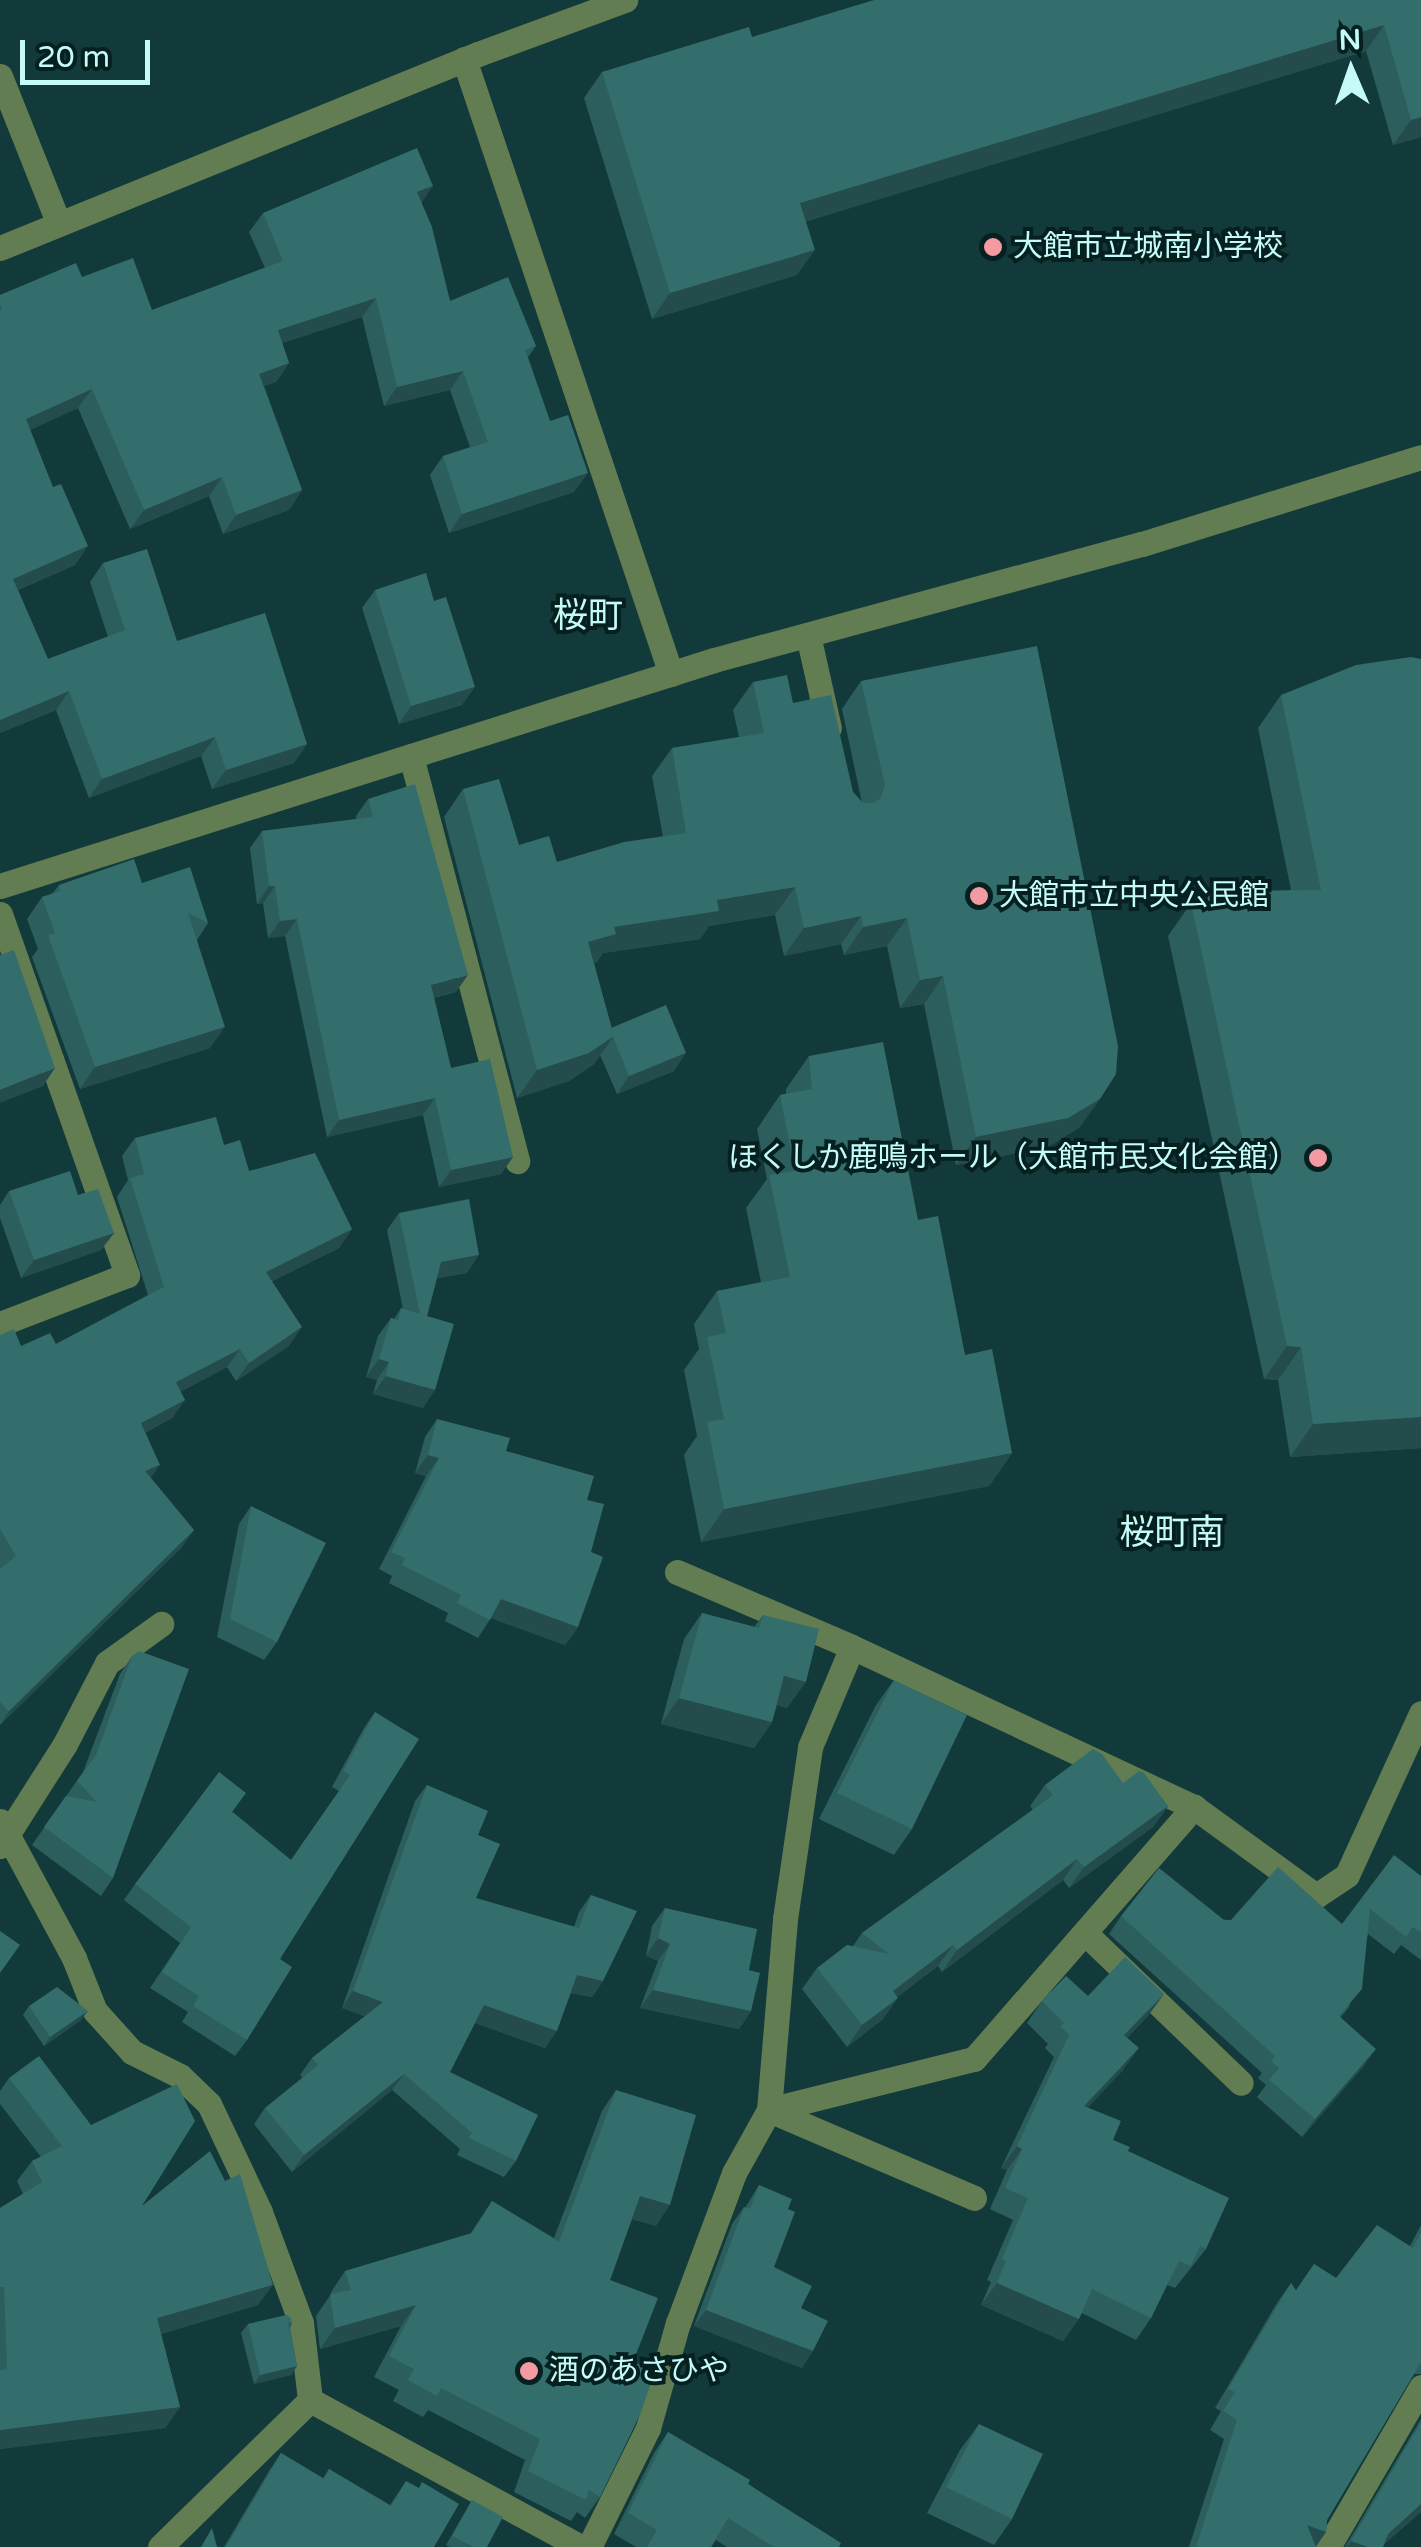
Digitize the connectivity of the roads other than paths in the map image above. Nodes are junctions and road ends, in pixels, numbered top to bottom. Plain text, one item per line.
1 (625, 0) edge
2 (464, 59) junction
3 (0, 76) edge
4 (58, 222) junction
5 (0, 248) edge
6 (1421, 457) edge
7 (808, 635) junction
8 (671, 674) junction
9 (411, 756) junction
10 (837, 761) edge
11 (0, 886) edge
12 (0, 914) edge
13 (6, 945) edge
14 (517, 1161) dead end
15 (0, 1324) edge
16 (677, 1572) dead end
17 (161, 1624) dead end
18 (852, 1647) junction
19 (1421, 1713) edge
20 (1194, 1807) junction
21 (2, 1835) edge
22 (1085, 1932) junction
23 (1241, 2084) dead end
24 (769, 2110) junction
25 (974, 2198) dead end
26 (1421, 2387) edge
27 (310, 2400) junction
28 (160, 2547) edge
29 (581, 2547) edge
30 (589, 2547) edge
31 (1328, 2547) edge

1 - 2 street
2 - 4 street
2 - 8 street
3 - 4 street
4 - 5 street
6 - 7 street
7 - 8 street
7 - 10 street
8 - 9 street
9 - 11 street
9 - 14 street
12 - 13 street
13 - 15 street
16 - 18 street
17 - 21 street
18 - 20 street
18 - 24 street
19 - 20 street
20 - 22 street
21 - 27 street
22 - 23 street
22 - 24 street
24 - 25 street
24 - 30 street
26 - 31 street
27 - 28 street
27 - 29 street

